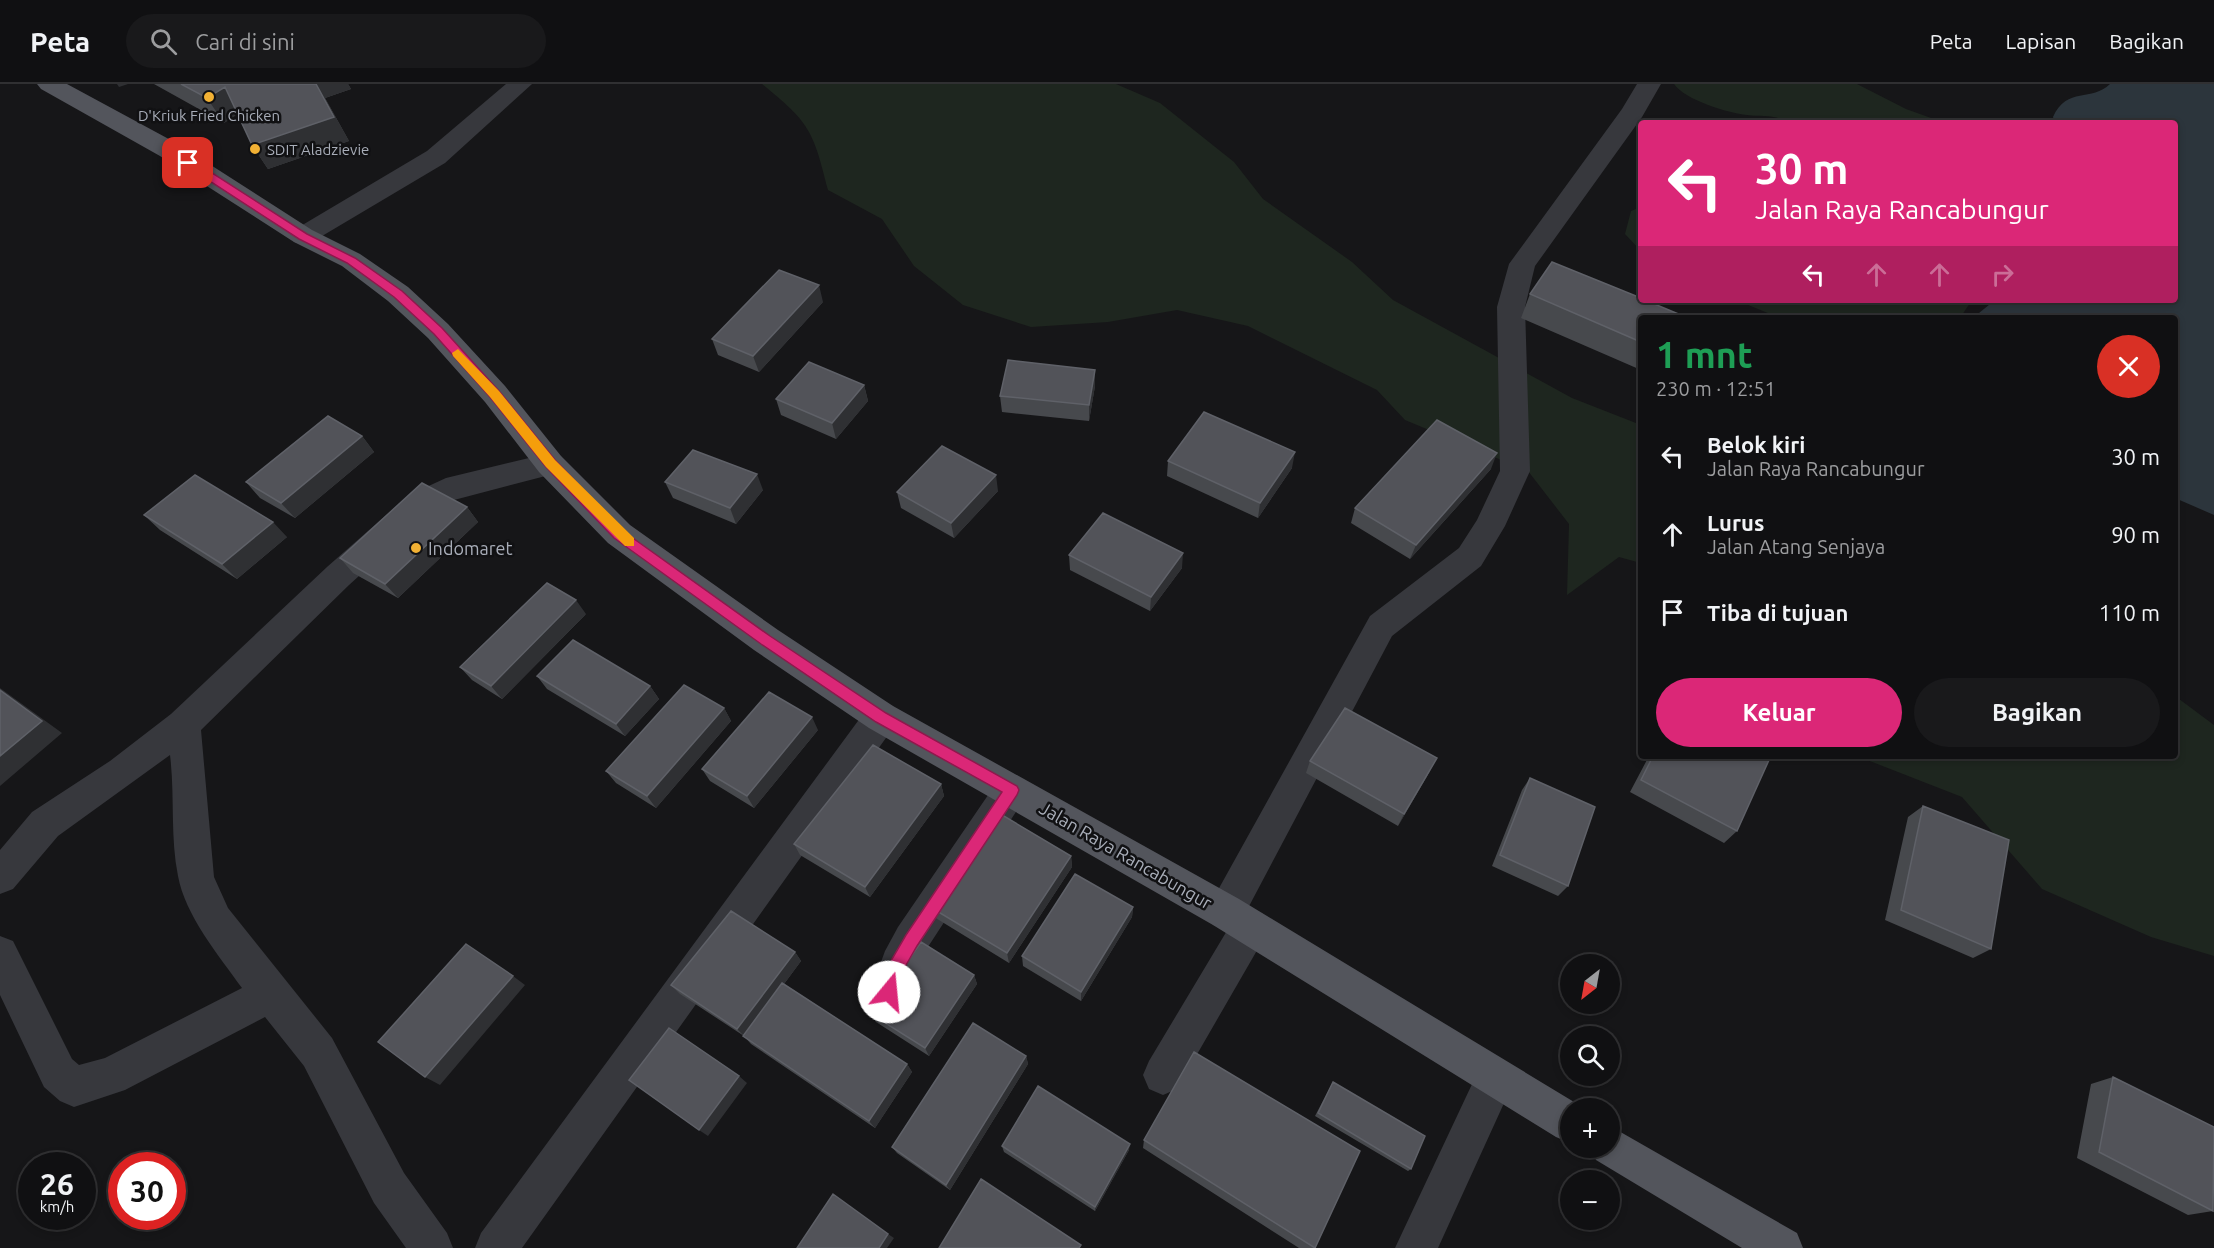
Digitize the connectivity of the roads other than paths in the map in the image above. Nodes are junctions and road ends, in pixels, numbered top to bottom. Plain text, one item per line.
1 (49, 84) edge
2 (520, 84) edge
3 (1649, 84) edge
4 (303, 236) junction
5 (550, 464) junction
6 (881, 717) junction
7 (183, 725) junction
8 (1011, 790) junction
9 (0, 877) edge
10 (1238, 920) junction
11 (0, 954) edge
12 (889, 992) edge
13 (270, 994) junction
14 (1163, 1075) dead end
15 (1495, 1079) junction
16 (1560, 1118) edge
17 (1620, 1152) edge
18 (432, 1248) edge
19 (496, 1248) edge
20 (1416, 1248) edge
21 (1782, 1248) edge

1 - 4 main road, Jalan Raya Rancabungur
2 - 4 street
3 - 10 street
4 - 5 main road, Jalan Raya Rancabungur
5 - 6 main road, Jalan Raya Rancabungur
5 - 7 street
6 - 8 main road, Jalan Raya Rancabungur
6 - 19 street
7 - 9 street
7 - 13 street
8 - 10 main road, Jalan Raya Rancabungur
8 - 12 street
10 - 14 street
10 - 15 main road, Jalan Raya Rancabungur
11 - 13 street
13 - 18 street
15 - 16 main road, Jalan Raya Rancabungur
15 - 20 street
17 - 21 main road

